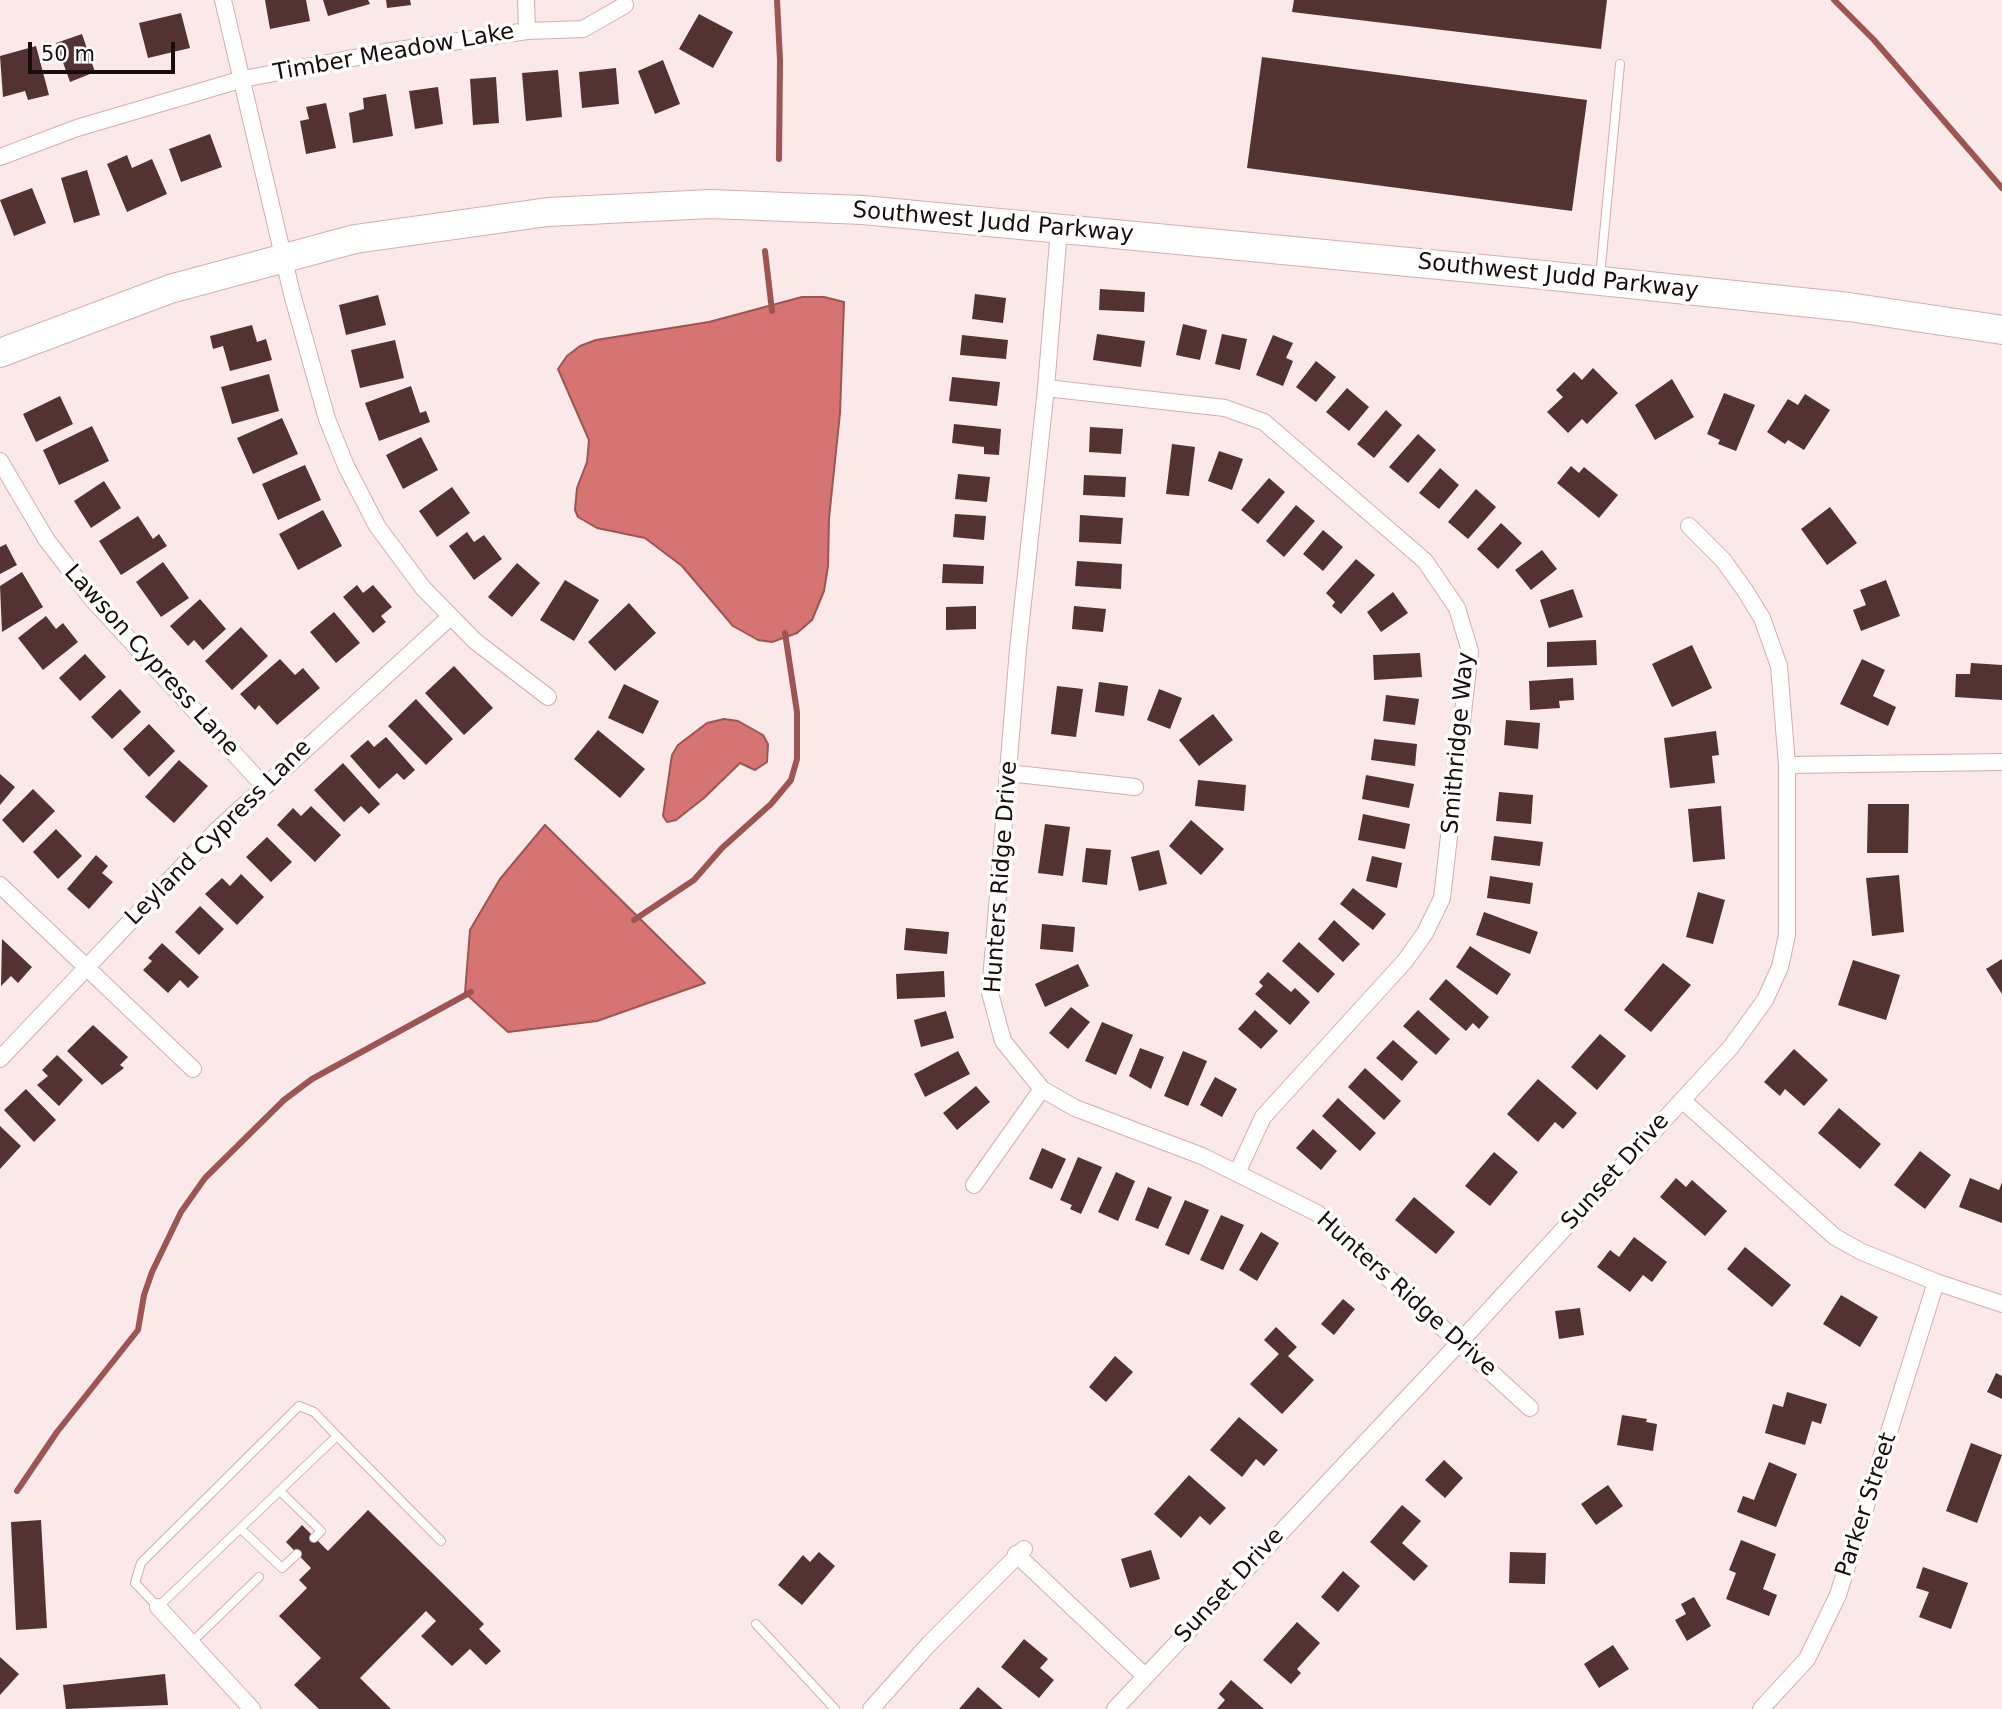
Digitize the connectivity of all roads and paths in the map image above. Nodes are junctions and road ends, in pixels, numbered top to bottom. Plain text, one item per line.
1 (223, 0) edge
2 (526, 0) edge
3 (625, 5) dead end
4 (527, 31) junction
5 (1620, 64) dead end
6 (243, 79) junction
7 (0, 157) edge
8 (1059, 229) junction
9 (283, 257) junction
10 (1600, 281) junction
11 (2002, 330) edge
12 (0, 353) edge
13 (1046, 388) junction
14 (0, 461) edge
15 (1689, 526) dead end
16 (449, 618) junction
17 (548, 697) dead end
18 (2002, 762) edge
19 (1787, 765) junction
20 (1008, 773) junction
21 (263, 785) junction
22 (1135, 787) dead end
23 (0, 886) edge
24 (86, 968) junction
25 (0, 1059) edge
26 (193, 1069) dead end
27 (1042, 1089) junction
28 (1682, 1100) junction
29 (1237, 1173) junction
30 (974, 1185) dead end
31 (1936, 1282) junction
32 (2002, 1304) edge
33 (1459, 1343) junction
34 (1530, 1408) dead end
35 (337, 1436) junction
36 (279, 1492) junction
37 (241, 1529) junction
38 (314, 1538) dead end
39 (441, 1541) dead end
40 (298, 1554) dead end
41 (258, 1577) dead end
42 (158, 1607) junction
43 (756, 1624) dead end
44 (192, 1642) junction
45 (1145, 1676) junction
46 (252, 1709) edge
47 (835, 1709) edge
48 (871, 1709) edge
49 (1115, 1709) edge
50 (1761, 1709) edge

1 - 6 street
2 - 4 street
3 - 4 street, Timber Meadow Lake
4 - 6 street, Timber Meadow Lake
5 - 10 lane
6 - 7 street, Timber Meadow Lake
6 - 9 street
8 - 9 highway, Southwest Judd Parkway
8 - 10 highway, Southwest Judd Parkway
8 - 13 street, Hunters Ridge Drive
9 - 12 highway, Southwest Judd Parkway
9 - 16 street
10 - 11 highway, Southwest Judd Parkway
13 - 20 street, Hunters Ridge Drive
13 - 29 street, Smithridge Way
14 - 21 street, Lawson Cypress Lane
15 - 19 street, Sunset Drive
16 - 17 street
16 - 21 street, Leyland Cypress Lane
18 - 19 street
19 - 28 street, Sunset Drive
20 - 22 street
20 - 27 street, Hunters Ridge Drive
21 - 24 street, Leyland Cypress Lane
23 - 24 street
24 - 25 street, Leyland Cypress Lane
24 - 26 street
27 - 29 street, Hunters Ridge Drive
27 - 30 street
28 - 31 street
28 - 33 street, Sunset Drive
29 - 33 street, Hunters Ridge Drive
31 - 32 street
31 - 50 street, Parker Street
33 - 34 street, Hunters Ridge Drive
33 - 45 street, Sunset Drive
35 - 36 lane
35 - 39 lane
35 - 42 lane
36 - 37 lane
36 - 38 lane
37 - 40 lane
37 - 42 lane
41 - 44 lane
42 - 44 street
43 - 47 lane
44 - 46 street
45 - 48 street
45 - 49 street, Sunset Drive

